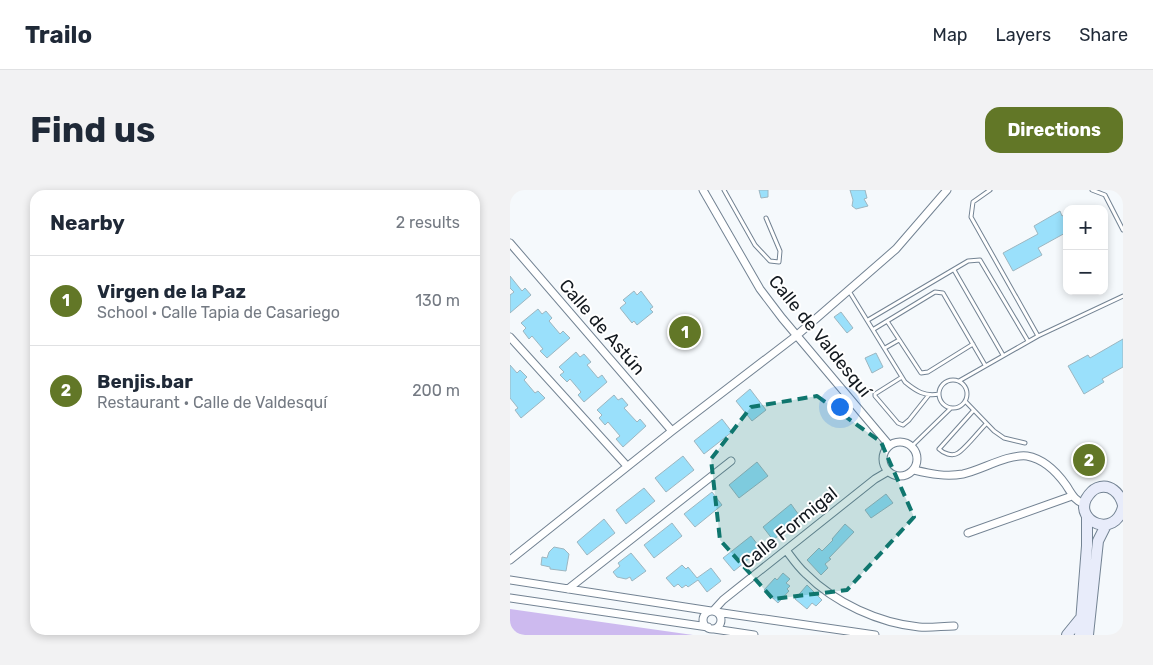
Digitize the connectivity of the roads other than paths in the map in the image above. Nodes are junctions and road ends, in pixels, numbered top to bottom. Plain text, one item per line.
1 (702, 190) edge
2 (724, 190) edge
3 (948, 190) edge
4 (990, 190) edge
5 (1092, 190) edge
6 (766, 218) dead end
7 (1123, 230) edge
8 (510, 242) edge
9 (954, 270) junction
10 (849, 291) junction
11 (1123, 296) edge
12 (868, 320) junction
13 (887, 321) junction
14 (874, 330) junction
15 (510, 336) edge
16 (796, 336) junction
17 (1038, 336) junction
18 (899, 340) junction
19 (1028, 342) junction
20 (973, 344) junction
21 (885, 348) junction
22 (1003, 356) junction
23 (985, 365) junction
24 (902, 376) junction
25 (959, 381) junction
26 (939, 394) junction
27 (928, 396) junction
28 (965, 402) junction
29 (951, 408) junction
30 (973, 411) junction
31 (986, 424) junction
32 (672, 431) junction
33 (1025, 443) dead end
34 (889, 445) junction
35 (912, 446) junction
36 (732, 460) dead end
37 (627, 466) junction
38 (914, 470) junction
39 (887, 472) junction
40 (1072, 496) junction
41 (1084, 504) junction
42 (1122, 509) edge
43 (1087, 516) junction
44 (1106, 525) junction
45 (968, 532) dead end
46 (786, 550) junction
47 (510, 560) edge
48 (510, 580) edge
49 (568, 589) junction
50 (510, 598) edge
51 (714, 611) junction
52 (1081, 619) junction
53 (954, 626) dead end
54 (710, 628) junction
55 (754, 635) edge
56 (875, 635) edge
57 (1067, 635) edge
58 (1080, 635) edge
59 (1088, 635) edge

1 - 16 street, Calle de Valdesquí
2 - 6 lane
3 - 10 street
4 - 17 lane
5 - 7 lane
8 - 32 street, Calle de Astún
9 - 12 lane
9 - 19 lane
9 - 22 lane
10 - 12 lane
10 - 16 street
11 - 17 lane
12 - 14 lane
13 - 14 lane
13 - 18 lane
13 - 20 lane
14 - 21 lane
15 - 37 street
16 - 32 street
16 - 34 street, Calle de Valdesquí
17 - 19 lane
18 - 20 lane
18 - 21 lane
19 - 22 lane
20 - 23 lane
21 - 24 lane
22 - 23 lane
23 - 25 lane
24 - 27 lane
24 - 27 lane
25 - 26 lane
25 - 28 lane
26 - 27 lane
26 - 29 lane
28 - 29 lane
28 - 30 lane
29 - 35 lane
30 - 31 lane
30 - 31 lane
31 - 33 lane
32 - 37 street
34 - 35 street
34 - 39 street
35 - 38 street
36 - 49 street
37 - 47 street
38 - 39 street
38 - 40 street
39 - 46 street, Calle Formigal
40 - 41 street
40 - 45 street
41 - 42 street
41 - 43 street
42 - 44 street
43 - 44 street
43 - 52 street
44 - 59 street
46 - 51 street, Calle Formigal
46 - 53 street
48 - 49 street
49 - 51 street
50 - 54 street
51 - 54 street
51 - 54 street
51 - 56 street
52 - 57 street
52 - 58 street
54 - 55 street

